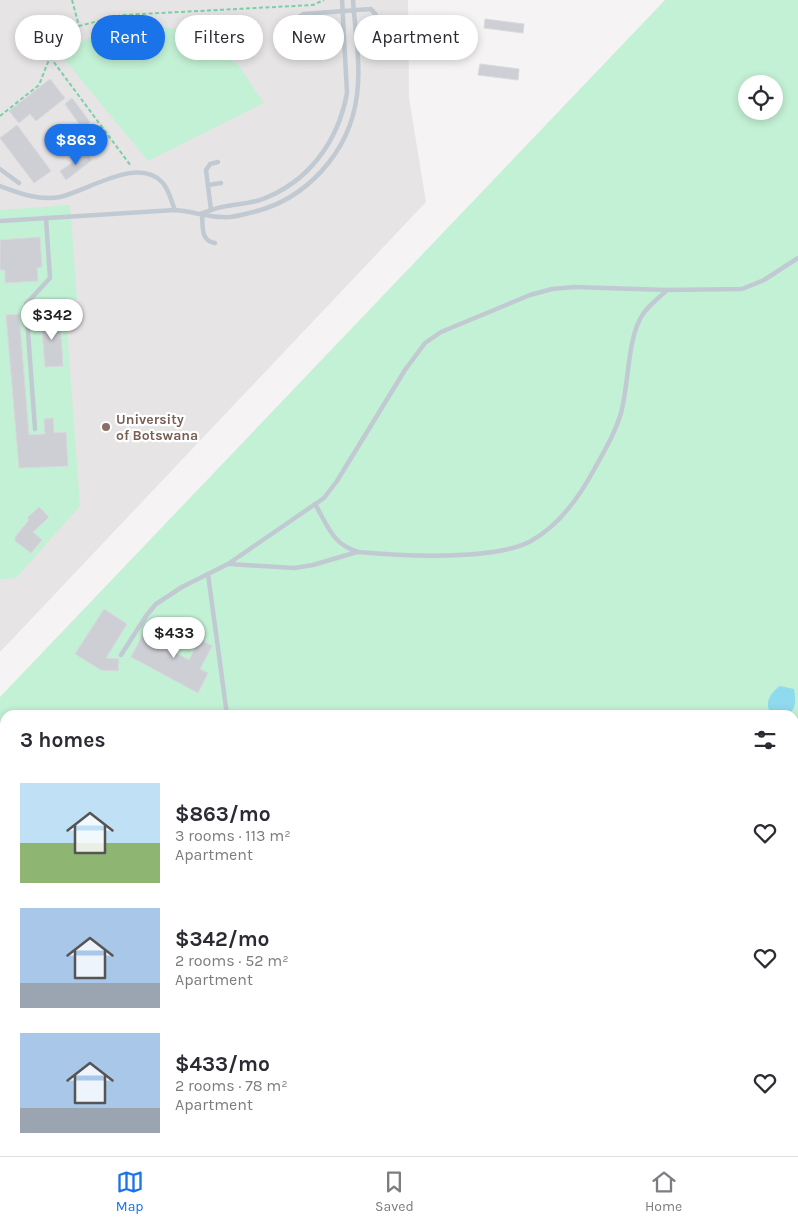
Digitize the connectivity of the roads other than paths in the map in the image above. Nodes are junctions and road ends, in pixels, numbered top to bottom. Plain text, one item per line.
1 (342, 0) edge
2 (353, 0) edge
3 (353, 10) junction
4 (343, 11) junction
5 (320, 13) joint
6 (303, 15) edge
7 (376, 15) dead end
8 (218, 162) dead end
9 (0, 169) edge
10 (19, 183) dead end
11 (221, 183) dead end
12 (208, 185) junction
13 (0, 186) edge
14 (174, 210) junction
15 (211, 210) junction
16 (202, 213) junction
17 (46, 218) junction
18 (0, 221) edge
19 (214, 243) dead end
20 (798, 258) edge
21 (667, 290) junction
22 (35, 429) dead end
23 (315, 504) junction
24 (358, 552) junction
25 (228, 564) junction
26 (208, 574) junction
27 (121, 655) dead end
28 (226, 710) edge

1 - 4 lane
2 - 3 lane
3 - 4 lane
3 - 7 lane
3 - 16 lane
4 - 5 lane
4 - 15 lane
5 - 6 lane
8 - 12 lane
9 - 10 lane
11 - 12 lane
12 - 15 lane
13 - 14 lane
14 - 16 lane
14 - 17 lane
15 - 16 lane
16 - 19 lane
17 - 18 lane
17 - 22 lane
20 - 21 lane
21 - 23 lane
21 - 24 lane
23 - 24 lane
23 - 25 lane
24 - 25 lane
25 - 26 lane
26 - 27 lane
26 - 28 lane

